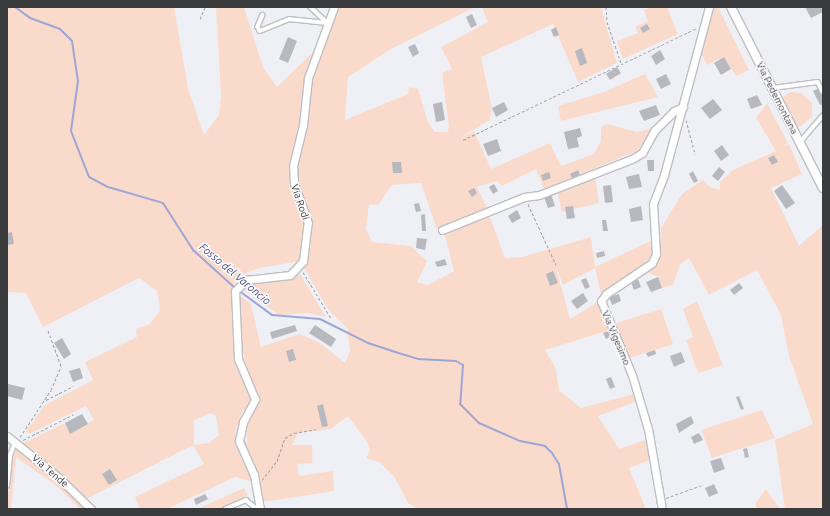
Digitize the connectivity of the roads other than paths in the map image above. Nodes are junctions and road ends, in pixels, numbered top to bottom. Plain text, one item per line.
1 (310, 7) edge
2 (334, 7) edge
3 (709, 7) edge
4 (731, 7) edge
5 (263, 15) dead end
6 (327, 23) junction
7 (772, 88) junction
8 (823, 92) edge
9 (683, 107) junction
10 (823, 116) edge
11 (800, 143) junction
12 (823, 188) edge
13 (442, 230) dead end
14 (7, 436) edge
15 (16, 443) junction
16 (7, 486) edge
17 (91, 509) edge
18 (225, 509) edge
19 (257, 509) edge
20 (260, 509) edge
21 (662, 509) edge

1 - 6 lane
2 - 6 street, Via Rodi
3 - 9 street, Via Vigesimo
4 - 7 street, Via Pedemontana
5 - 6 lane
6 - 20 street, Via Rodi
7 - 8 lane
7 - 11 street, Via Pedemontana
9 - 13 street
9 - 21 street, Via Vigesimo
10 - 11 lane
11 - 12 street, Via Pedemontana
14 - 15 street, Via Tende
15 - 16 lane
15 - 17 street, Via Tende
18 - 19 lane

